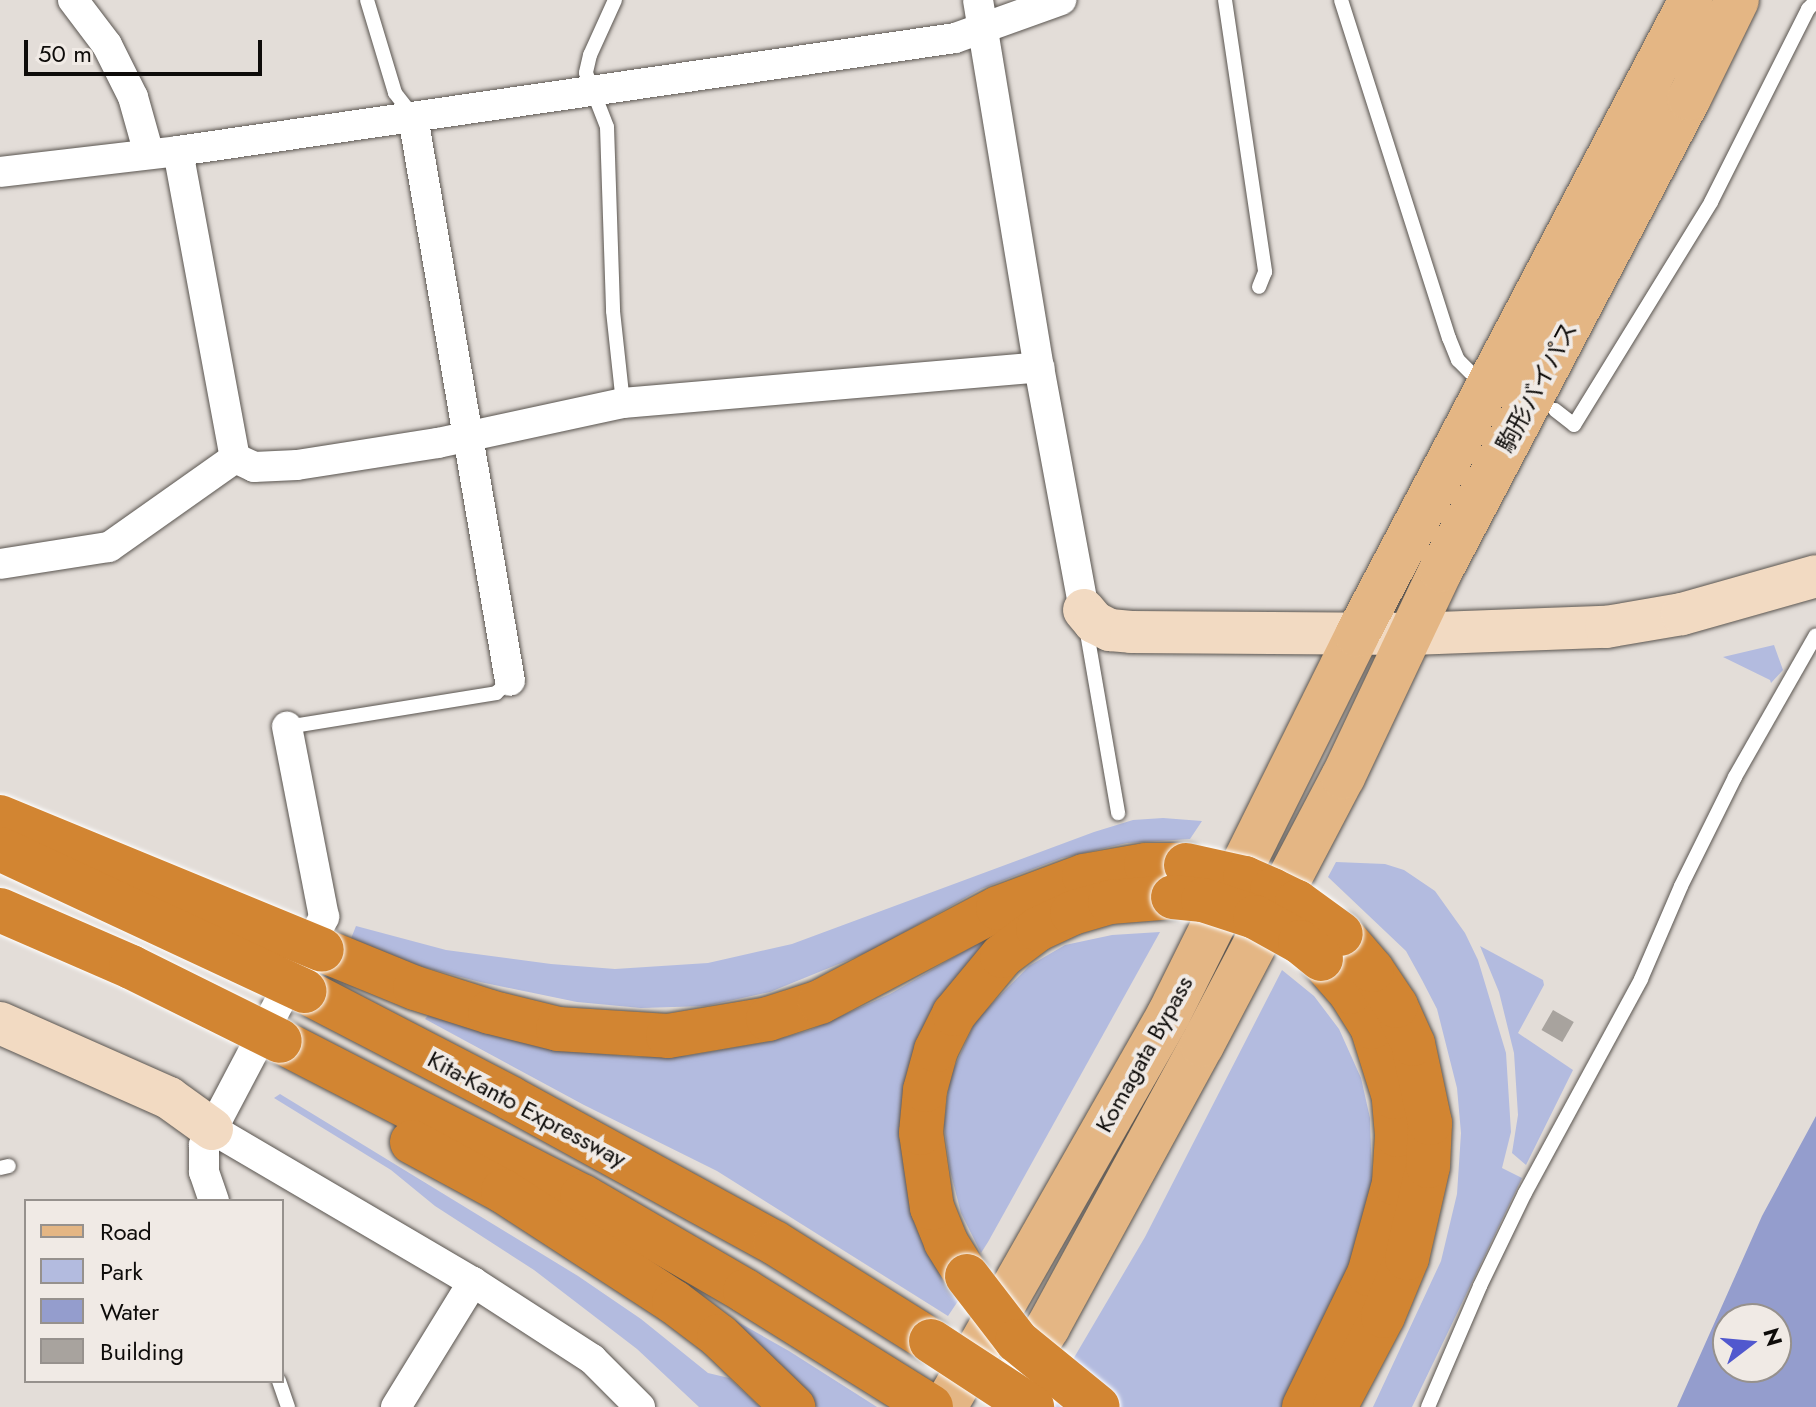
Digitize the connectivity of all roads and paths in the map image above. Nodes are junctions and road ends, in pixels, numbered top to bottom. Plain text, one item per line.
1 (73, 0) edge
2 (367, 0) edge
3 (615, 0) edge
4 (1061, 0) edge
5 (1225, 0) edge
6 (1341, 0) edge
7 (1669, 0) edge
8 (1691, 0) edge
9 (1737, 0) edge
10 (1759, 0) edge
11 (1816, 1) edge
12 (980, 15) edge
13 (591, 89) junction
14 (1689, 98) junction
15 (413, 117) junction
16 (1619, 135) junction
17 (163, 152) junction
18 (0, 172) edge
19 (1259, 287) dead end
20 (1039, 367) junction
21 (1471, 373) dead end
22 (623, 403) junction
23 (1555, 410) dead end
24 (468, 435) junction
25 (235, 458) junction
26 (0, 564) edge
27 (1816, 576) edge
28 (1084, 610) junction
29 (1411, 634) junction
30 (1357, 635) junction
31 (1816, 635) edge
32 (510, 681) joint
33 (287, 727) joint
34 (1118, 813) dead end
35 (0, 817) edge
36 (0, 849) edge
37 (1180, 881) junction
38 (0, 910) edge
39 (0, 923) edge
40 (1331, 947) junction
41 (0, 1023) edge
42 (272, 1052) junction
43 (212, 1129) junction
44 (213, 1199) edge
45 (473, 1282) junction
46 (280, 1383) edge
47 (915, 1397) edge
48 (288, 1407) edge
49 (396, 1407) edge
50 (640, 1407) edge
51 (793, 1407) edge
52 (945, 1407) edge
53 (998, 1407) edge
54 (1032, 1407) edge
55 (1098, 1407) edge
56 (1304, 1407) edge
57 (1335, 1407) edge
58 (1428, 1407) edge

1 - 17 street
2 - 15 lane
3 - 13 lane
4 - 12 street
5 - 19 lane
6 - 21 lane
7 - 16 main road
8 - 16 main road, 駒形バイパス
9 - 14 main road, 駒形バイパス
10 - 14 main road
11 - 23 lane
12 - 13 street
12 - 20 street
13 - 15 street
13 - 22 lane
14 - 29 main road, 駒形バイパス
15 - 17 street
15 - 24 street
16 - 30 main road, 駒形バイパス
17 - 18 street
17 - 25 street
20 - 22 street
20 - 28 street
22 - 24 street
24 - 25 street
24 - 32 street
25 - 26 street
27 - 29 street
28 - 30 street
28 - 34 lane
29 - 30 street
29 - 53 main road, 駒形バイパス
30 - 52 main road, 駒形バイパス
31 - 58 lane
32 - 33 lane
33 - 43 street
35 - 37 highway, bridge
36 - 54 highway, Kita-Kanto Expressway, bridge
37 - 40 highway, bridge
37 - 55 highway, bridge
38 - 42 highway, bridge
39 - 42 highway
40 - 56 highway
40 - 57 highway
41 - 43 street
42 - 47 highway
42 - 51 highway
43 - 44 street
43 - 45 street
45 - 49 street
45 - 50 street
46 - 48 lane

